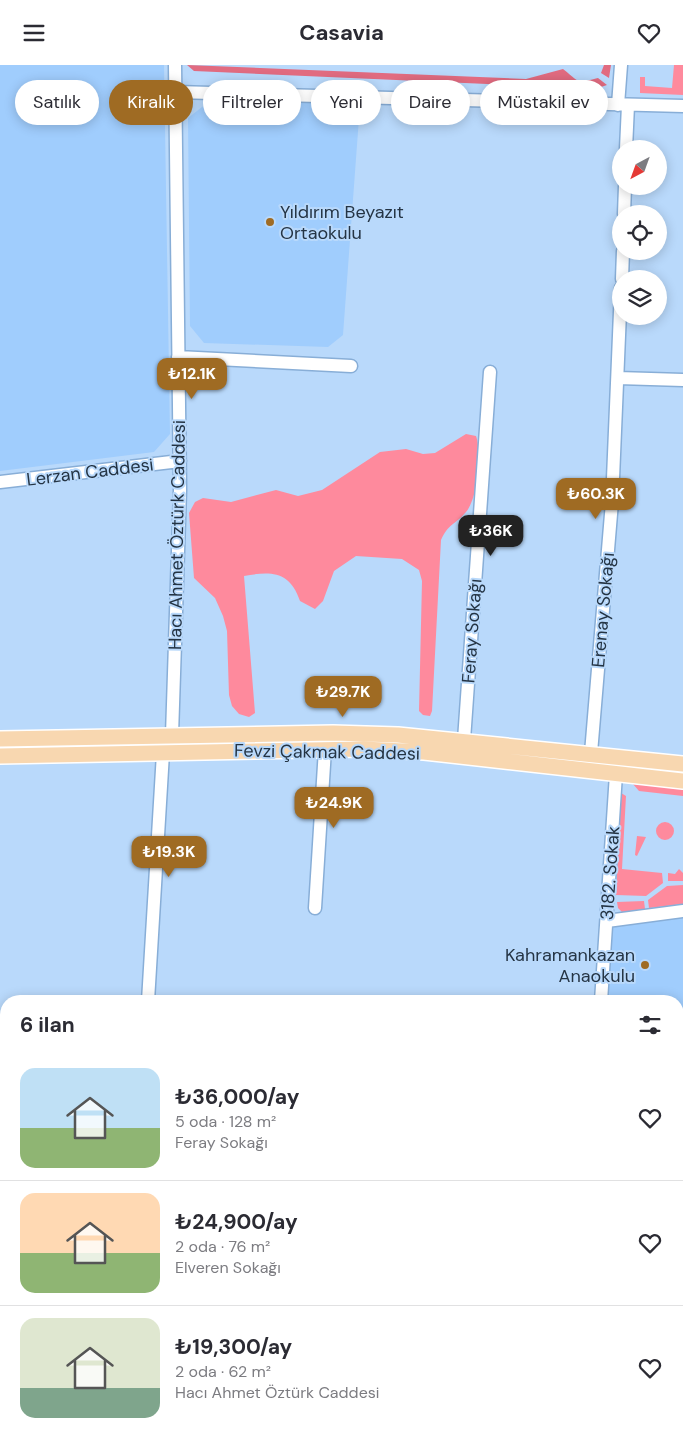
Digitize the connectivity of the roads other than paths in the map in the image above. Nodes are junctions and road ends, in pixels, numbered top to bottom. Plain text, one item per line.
1 (176, 65) edge
2 (621, 65) edge
3 (176, 80) edge
4 (193, 92) edge
5 (623, 105) junction
6 (683, 106) edge
7 (176, 125) edge
8 (625, 140) edge
9 (620, 325) edge
10 (178, 357) junction
11 (351, 366) dead end
12 (490, 371) dead end
13 (618, 378) junction
14 (683, 381) edge
15 (180, 461) junction
16 (0, 483) edge
17 (172, 735) junction
18 (0, 739) edge
19 (464, 740) junction
20 (325, 749) junction
21 (163, 753) junction
22 (591, 753) junction
23 (0, 756) edge
24 (683, 764) edge
25 (616, 775) junction
26 (683, 781) edge
27 (315, 908) dead end
28 (683, 911) edge
29 (607, 921) junction
30 (148, 995) edge
31 (601, 995) edge

1 - 3 street, Hacı Ahmet Öztürk Caddesi
2 - 5 street
4 - 5 street
5 - 6 street
5 - 8 street
7 - 10 street, Hacı Ahmet Öztürk Caddesi
9 - 13 street, Erenay Sokağı
10 - 11 street
10 - 15 street, Hacı Ahmet Öztürk Caddesi
12 - 19 street, Feray Sokağı
13 - 14 street
13 - 22 street, Erenay Sokağı
15 - 16 street, Lerzan Caddesi
15 - 17 street, Hacı Ahmet Öztürk Caddesi
17 - 18 main road, Fevzi Çakmak Caddesi
17 - 19 main road, Fevzi Çakmak Caddesi
19 - 22 main road, Fevzi Çakmak Caddesi
20 - 21 main road, Fevzi Çakmak Caddesi
20 - 25 main road, Fevzi Çakmak Caddesi
20 - 27 street
21 - 23 main road, Fevzi Çakmak Caddesi
21 - 30 street
22 - 24 main road, Fevzi Çakmak Caddesi
25 - 26 main road, Fevzi Çakmak Caddesi
25 - 29 street, 3182. Sokak
28 - 29 street
29 - 31 street, 3182. Sokak

